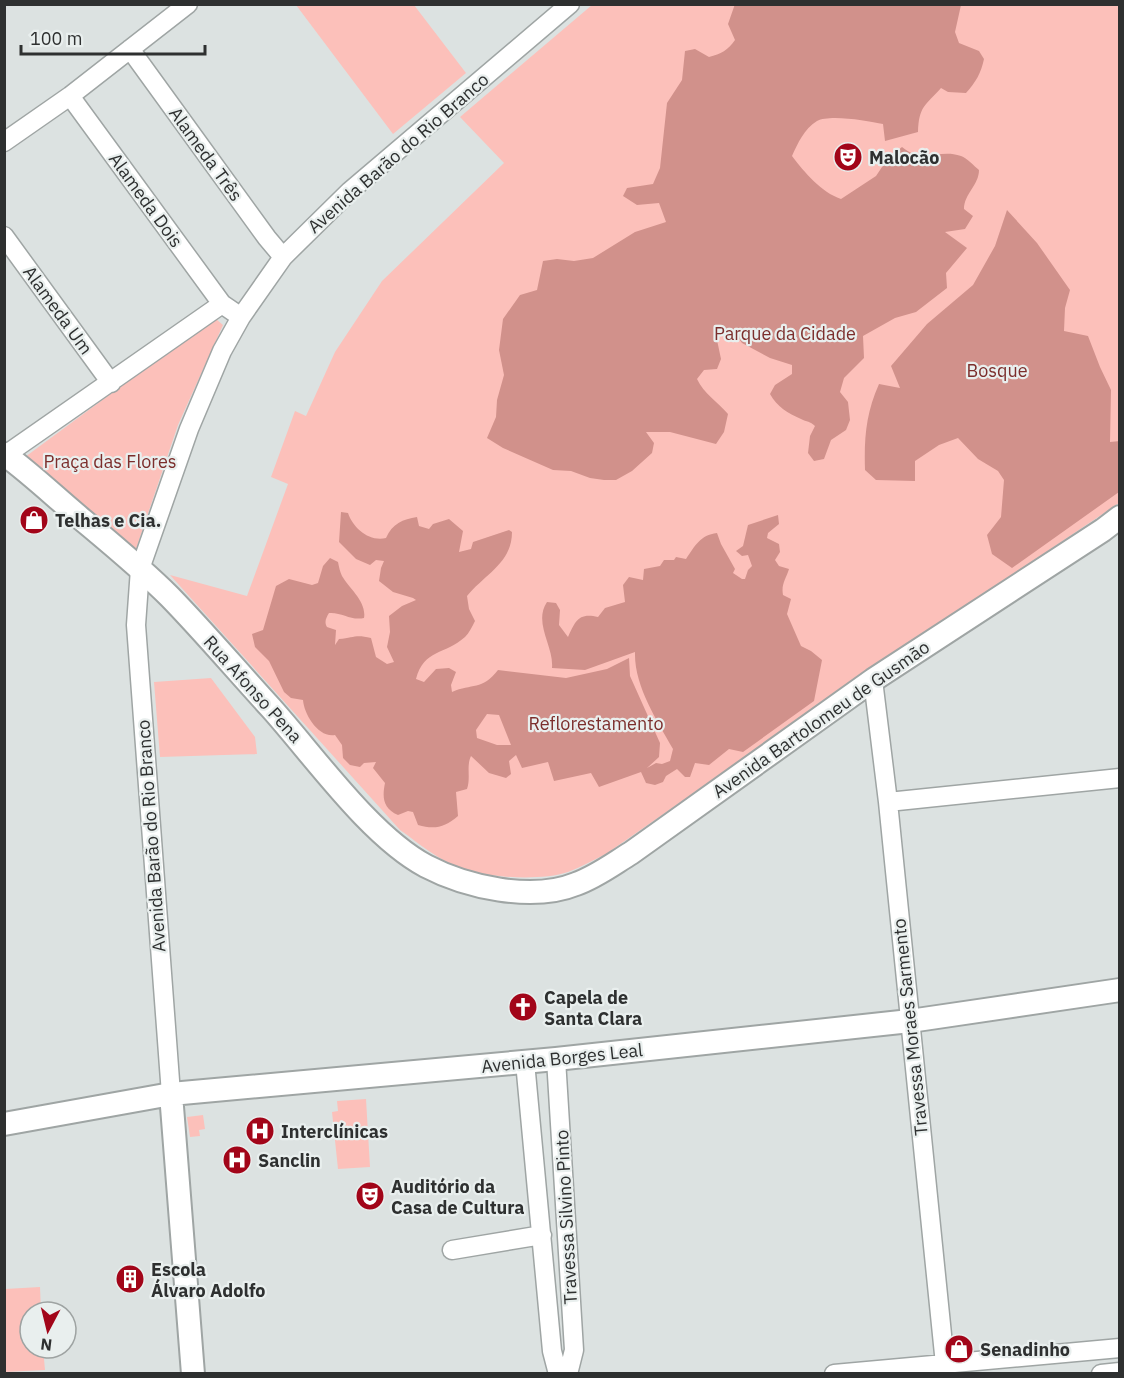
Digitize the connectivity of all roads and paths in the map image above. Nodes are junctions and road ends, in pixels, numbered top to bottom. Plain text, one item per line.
1 (570, 4) edge
2 (178, 8) edge
3 (130, 49) junction
4 (70, 96) junction
5 (4, 142) edge
6 (4, 237) edge
7 (283, 257) junction
8 (222, 304) junction
9 (241, 316) junction
10 (111, 383) junction
11 (5, 455) edge
12 (1119, 517) edge
13 (140, 569) junction
14 (873, 680) junction
15 (1119, 778) edge
16 (888, 802) junction
17 (513, 891) joint
18 (1119, 990) edge
19 (910, 1021) junction
20 (556, 1059) junction
21 (525, 1062) junction
22 (171, 1094) junction
23 (4, 1124) edge
24 (542, 1235) junction
25 (452, 1250) dead end
26 (1119, 1348) edge
27 (946, 1368) edge
28 (1119, 1372) edge
29 (193, 1374) edge
30 (558, 1374) edge
31 (568, 1374) edge
32 (834, 1374) edge
33 (1101, 1374) edge

1 - 7 street, Avenida Barão do Rio Branco
2 - 3 street
3 - 4 street
3 - 7 street, Alameda Três
4 - 5 street
4 - 8 street, Alameda Dois
6 - 10 street, Alameda Um
7 - 9 street, Avenida Barão do Rio Branco
8 - 9 street
8 - 10 street
9 - 13 street, Avenida Barão do Rio Branco
10 - 11 street
11 - 13 main road, Rua Afonso Pena
12 - 14 main road, Avenida Bartolomeu de Gusmão
13 - 17 main road, Rua Afonso Pena
13 - 22 street, Avenida Barão do Rio Branco
14 - 16 street, Travessa Moraes Sarmento
14 - 17 main road, Avenida Bartolomeu de Gusmão
15 - 16 street
16 - 19 street, Travessa Moraes Sarmento
18 - 19 main road, Avenida Borges Leal
19 - 20 main road, Avenida Borges Leal
19 - 27 street, Travessa Moraes Sarmento
20 - 21 main road, Avenida Borges Leal
20 - 31 street, Travessa Silvino Pinto
21 - 22 main road, Avenida Borges Leal
21 - 24 street, Travessa Silvino Pinto
22 - 23 main road, Avenida Borges Leal
22 - 29 main road, Avenida Barão do Rio Branco
24 - 25 street
24 - 30 street, Travessa Silvino Pinto
26 - 27 street
27 - 32 street
28 - 33 street

